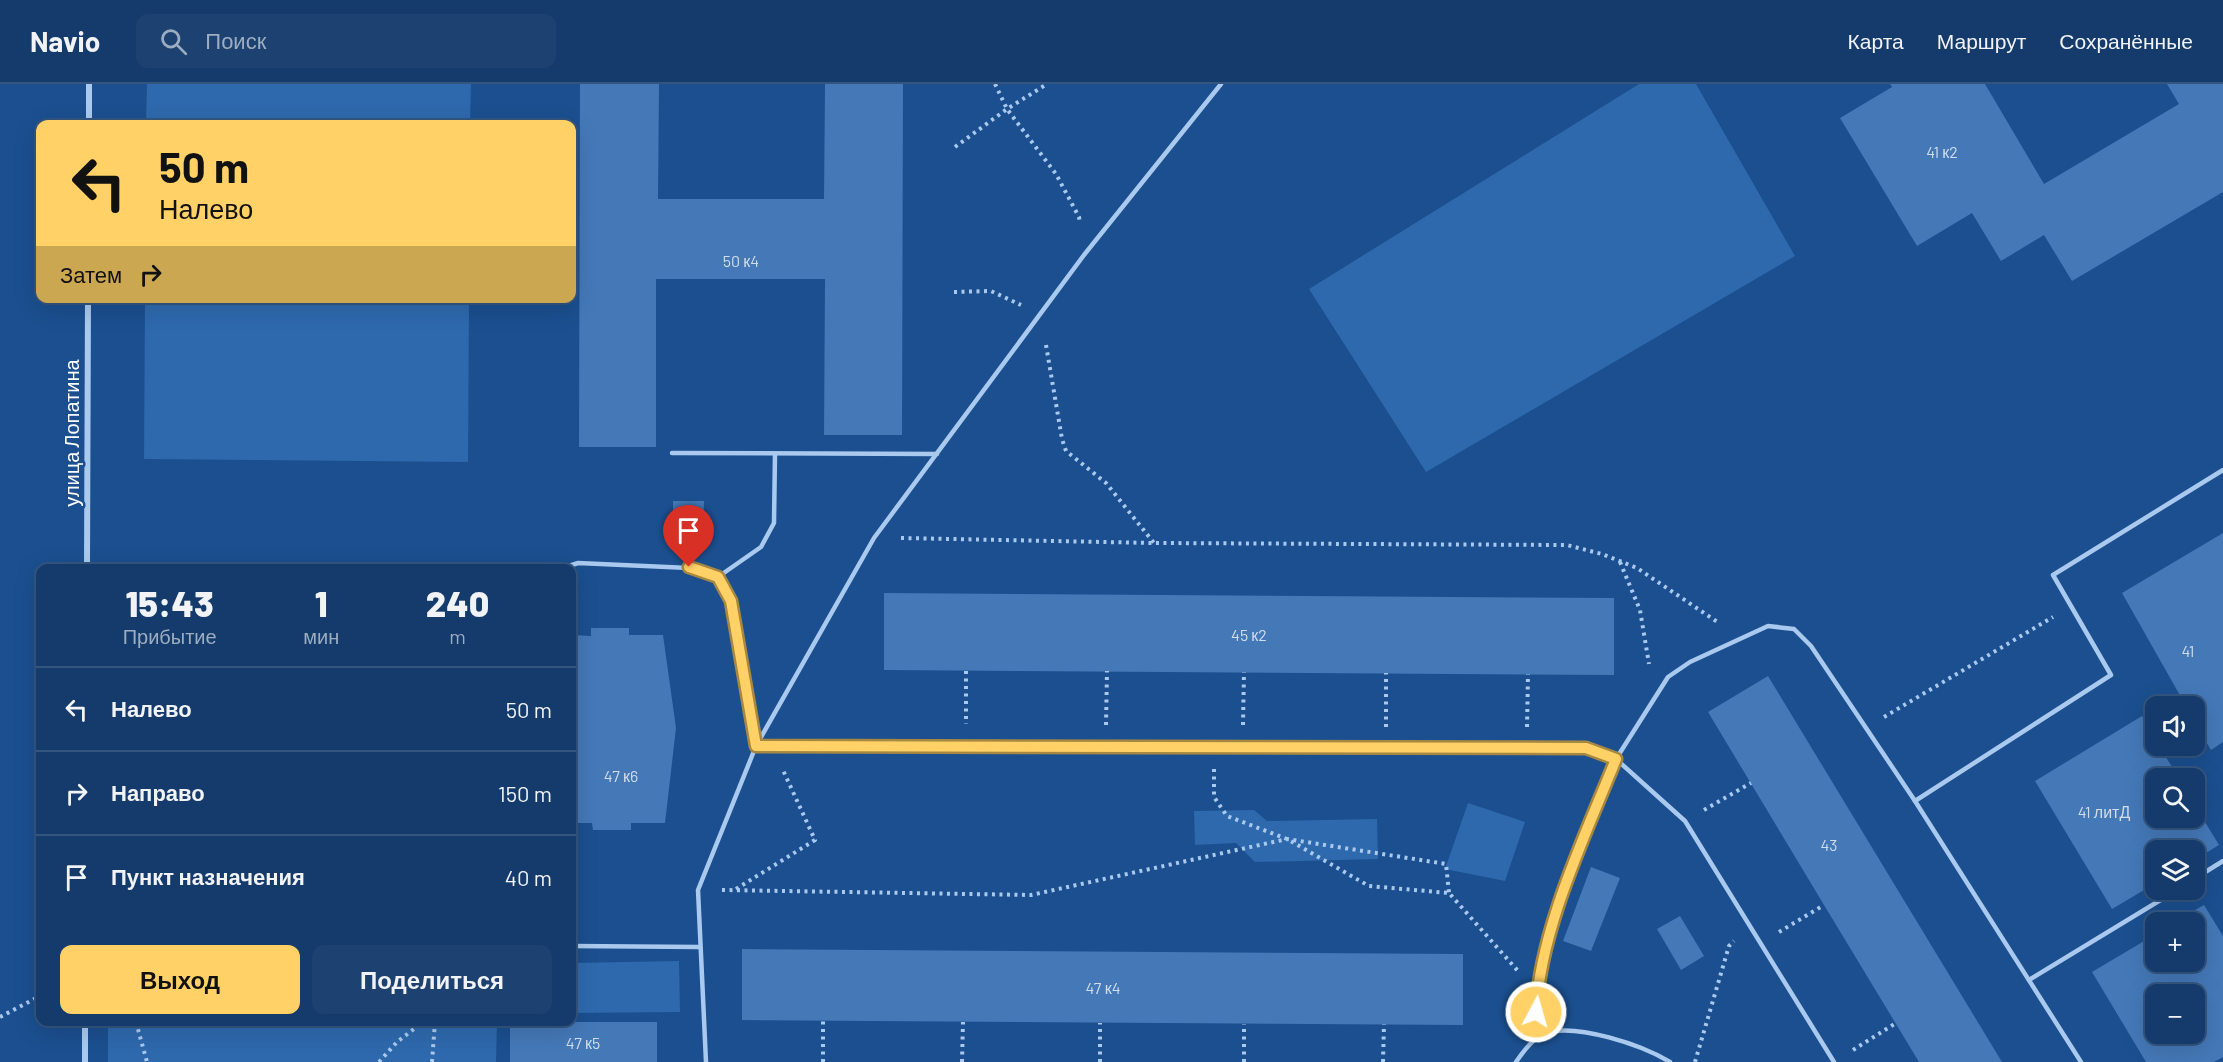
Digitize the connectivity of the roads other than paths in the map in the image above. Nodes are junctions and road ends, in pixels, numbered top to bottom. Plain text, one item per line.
1 (89, 84) edge
2 (1221, 84) edge
3 (89, 120) edge
4 (88, 303) edge
5 (672, 453) dead end
6 (775, 454) junction
7 (937, 454) junction
8 (2223, 470) edge
9 (87, 564) edge
10 (575, 564) edge
11 (718, 577) junction
12 (756, 746) junction
13 (1616, 759) junction
14 (1915, 801) junction
15 (2223, 861) edge
16 (2205, 872) edge
17 (2161, 900) edge
18 (576, 946) edge
19 (699, 947) junction
20 (2029, 980) junction
21 (85, 1026) edge
22 (1543, 1033) junction
23 (85, 1062) edge
24 (706, 1062) edge
25 (1516, 1062) edge
26 (1670, 1062) edge
27 (1834, 1062) edge
28 (2081, 1062) edge

1 - 3 street
2 - 7 lane
4 - 9 street, улица Лопатина
5 - 6 lane
6 - 7 lane
6 - 11 lane
7 - 12 lane
8 - 14 lane
10 - 11 lane
11 - 12 lane
12 - 13 lane
12 - 19 lane
13 - 14 lane
13 - 22 lane
13 - 27 lane
14 - 20 lane
15 - 16 lane
17 - 20 lane
18 - 19 lane
19 - 24 lane
20 - 28 lane
21 - 23 street
22 - 25 lane
22 - 26 lane

